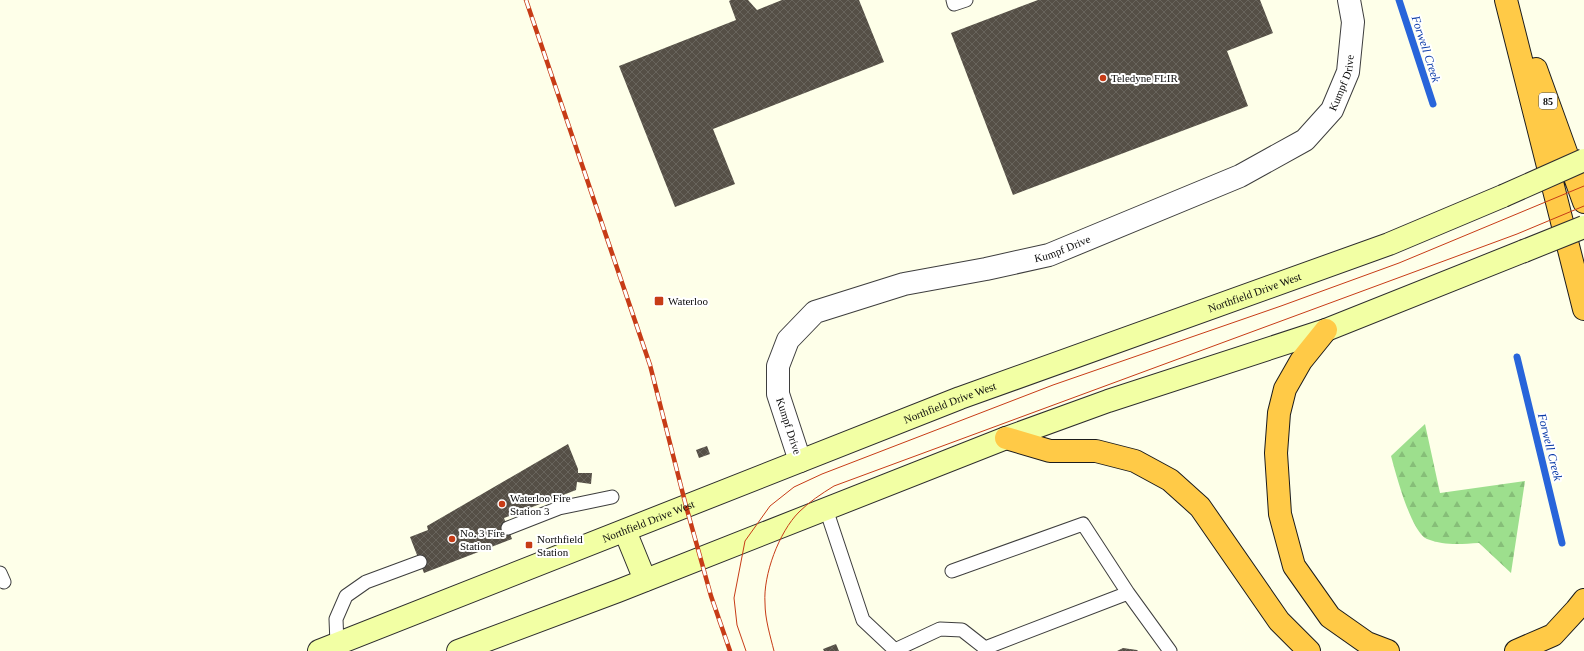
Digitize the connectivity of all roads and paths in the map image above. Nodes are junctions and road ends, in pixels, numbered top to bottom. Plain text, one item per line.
1 (953, 0) edge
2 (966, 0) edge
3 (1348, 0) edge
4 (1506, 0) edge
5 (1511, 0) edge
6 (1584, 160) edge
7 (1584, 202) edge
8 (1584, 227) edge
9 (1584, 309) edge
10 (1326, 330) junction
11 (1006, 438) junction
12 (800, 461) junction
13 (612, 497) dead end
14 (826, 509) junction
15 (508, 528) dead end
16 (624, 531) junction
17 (420, 562) dead end
18 (952, 570) dead end
19 (645, 580) junction
20 (1128, 593) junction
21 (1584, 600) edge
22 (333, 649) edge
23 (985, 650) edge
24 (458, 651) edge
25 (895, 651) edge
26 (1170, 651) edge
27 (1309, 651) edge
28 (1388, 651) edge
29 (1516, 651) edge

1 - 2 lane
3 - 12 street, Kumpf Drive
4 - 9 highway
5 - 7 highway, 85
6 - 12 main road, Northfield Drive West, bridge
8 - 10 main road, bridge
10 - 11 main road
10 - 28 highway
11 - 14 main road
11 - 27 highway
12 - 16 main road, Northfield Drive West
13 - 15 lane
14 - 19 main road
14 - 25 lane
16 - 19 main road
16 - 22 main road, Northfield Drive West
17 - 22 lane
18 - 20 lane
19 - 24 main road
20 - 23 lane
20 - 26 lane
21 - 29 highway
23 - 25 lane

